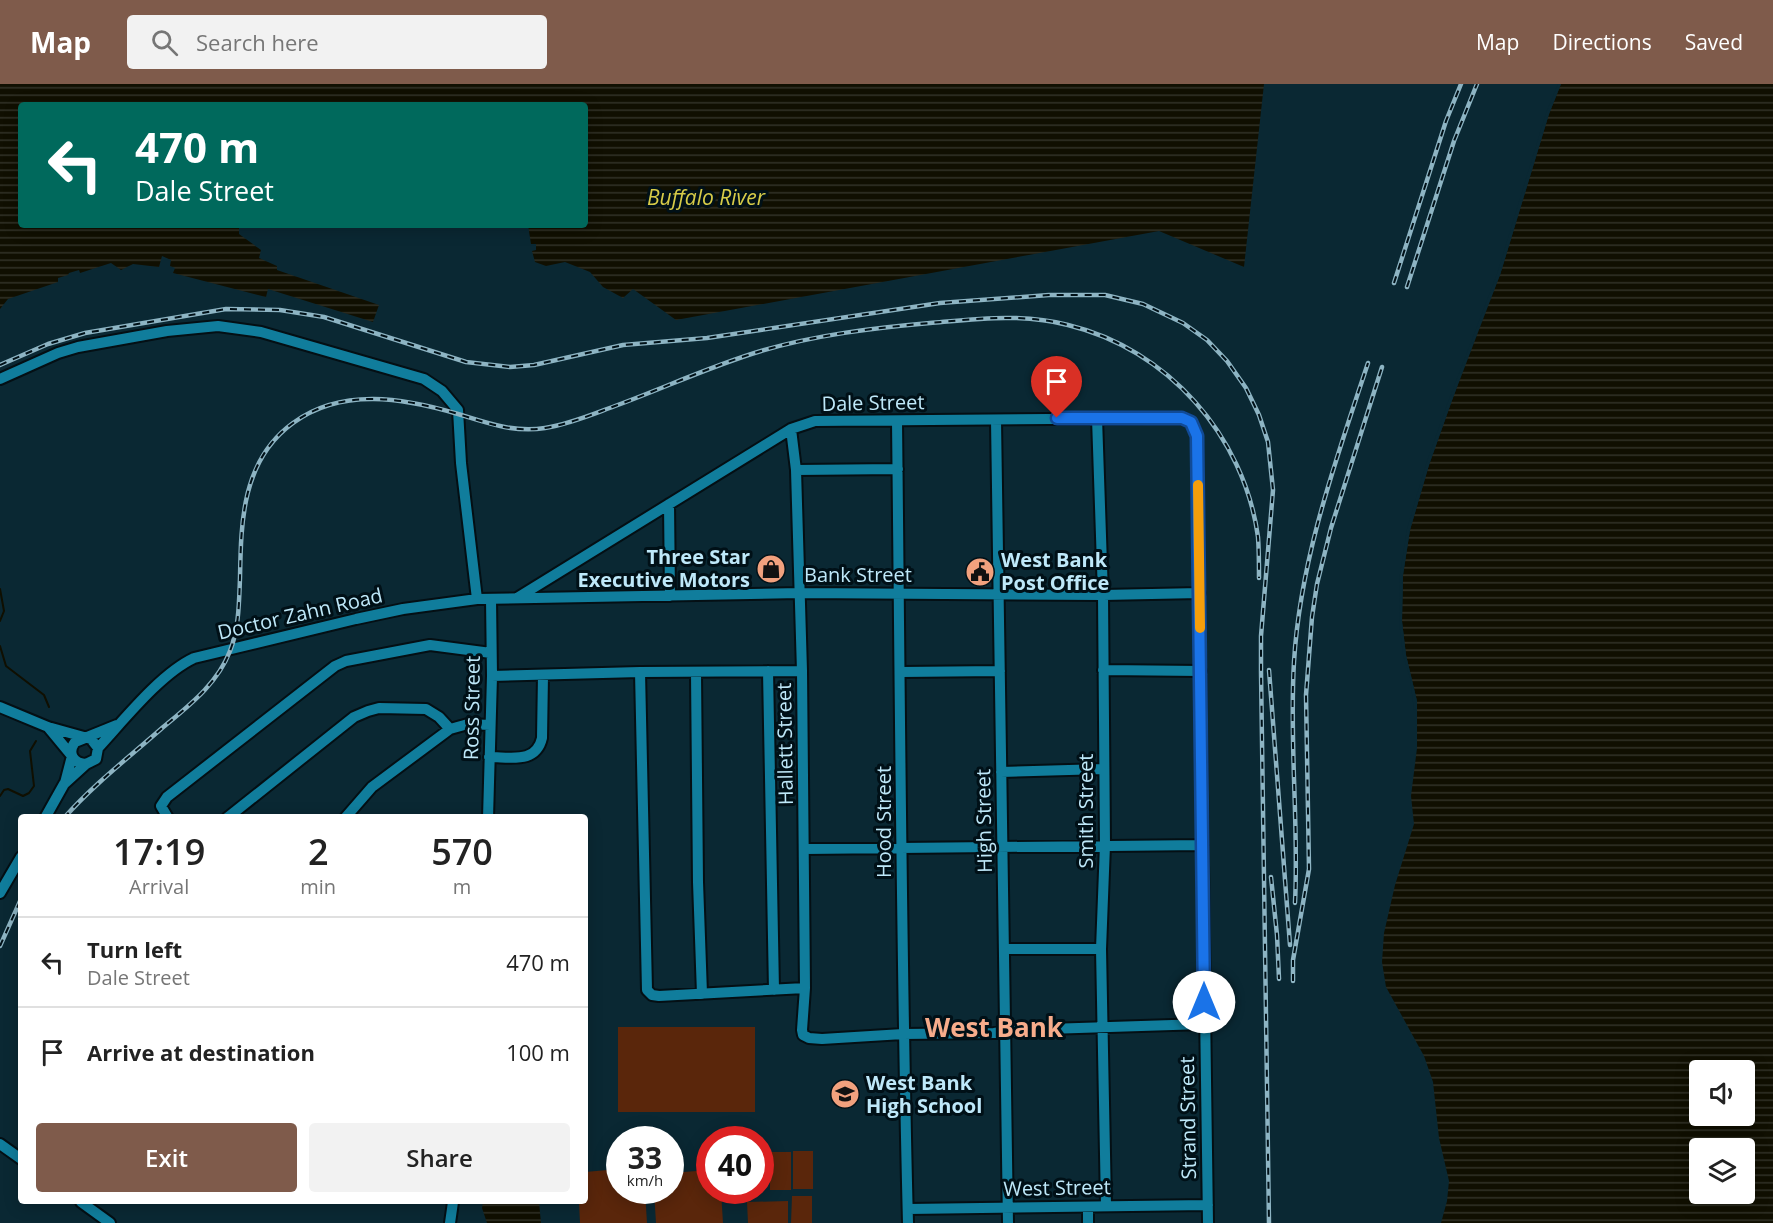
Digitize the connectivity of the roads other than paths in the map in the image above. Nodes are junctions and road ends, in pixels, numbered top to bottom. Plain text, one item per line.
1 (0, 379) edge
2 (1097, 418) junction
3 (996, 420) junction
4 (897, 421) junction
5 (791, 429) junction
6 (1197, 436) joint
7 (898, 469) junction
8 (796, 470) junction
9 (669, 504) junction
10 (800, 593) junction
11 (897, 593) junction
12 (1200, 593) junction
13 (999, 594) junction
14 (1102, 595) junction
15 (670, 596) junction
16 (477, 598) junction
17 (517, 598) junction
18 (491, 599) junction
19 (491, 653) junction
20 (1103, 670) junction
21 (768, 671) junction
22 (802, 671) junction
23 (1000, 671) junction
24 (1201, 671) junction
25 (640, 672) junction
26 (901, 672) junction
27 (696, 673) junction
28 (543, 675) junction
29 (492, 676) junction
30 (0, 707) edge
31 (117, 724) junction
32 (490, 725) junction
33 (48, 727) junction
34 (450, 729) junction
35 (85, 737) junction
36 (98, 748) junction
37 (72, 756) junction
38 (489, 757) junction
39 (86, 764) junction
40 (1104, 769) junction
41 (1001, 772) junction
42 (64, 784) junction
43 (47, 814) edge
44 (166, 814) edge
45 (232, 814) edge
46 (348, 814) edge
47 (488, 814) edge
48 (1105, 845) junction
49 (1203, 845) junction
50 (1002, 846) junction
51 (903, 848) junction
52 (805, 849) junction
53 (18, 862) edge
54 (0, 893) edge
55 (1004, 949) junction
56 (1101, 949) junction
57 (805, 988) junction
58 (774, 990) junction
59 (702, 994) junction
60 (1204, 1024) junction
61 (1104, 1028) junction
62 (1006, 1032) junction
63 (903, 1034) junction
64 (0, 1144) edge
65 (18, 1157) edge
66 (84, 1204) edge
67 (453, 1204) edge
68 (1106, 1205) junction
69 (1208, 1205) junction
70 (1008, 1207) junction
71 (1088, 1207) junction
72 (908, 1209) junction
73 (110, 1223) edge
74 (450, 1223) edge
75 (908, 1223) edge
76 (1008, 1223) edge
77 (1088, 1223) edge
78 (1208, 1223) edge

1 - 16 street
2 - 3 street, Dale Street
2 - 6 street, Dale Street
2 - 14 street, Smith Street
3 - 4 street, Dale Street
3 - 13 street, High Street
4 - 5 street, Dale Street
4 - 7 street, Hood Street
5 - 8 street, Hallett Street
5 - 9 street, Dale Street
6 - 12 street, Strand Street
7 - 8 street
7 - 11 street, Hood Street
8 - 10 street, Hallett Street
9 - 15 street
9 - 17 street, Dale Street
10 - 11 street, Bank Street
10 - 15 street, Bank Street
10 - 22 street, Hallett Street
11 - 13 street, Bank Street
11 - 26 street, Hood Street
12 - 14 street, Bank Street
12 - 24 street, Strand Street
13 - 14 street, Bank Street
13 - 23 street, High Street
14 - 20 street, Smith Street
15 - 17 street, Bank Street
16 - 18 street, Doctor Zahn Road
16 - 31 street, Doctor Zahn Road
17 - 18 street, Doctor Zahn Road
18 - 19 street, Ross Street
19 - 29 street, Ross Street
19 - 44 street
20 - 24 street
20 - 40 street, Smith Street
21 - 22 street
21 - 27 street
21 - 58 street
22 - 52 street, Hallett Street
23 - 26 street
23 - 41 street, High Street
24 - 49 street, Strand Street
25 - 27 street
25 - 28 street
25 - 59 street
26 - 51 street, Hood Street
27 - 59 street
28 - 29 street
28 - 38 street
29 - 32 street, Ross Street
30 - 33 street
31 - 35 street, Doctor Zahn Road
31 - 36 street, Doctor Zahn Road
32 - 34 street
32 - 38 street, Ross Street
33 - 35 street
33 - 37 street
34 - 45 street
34 - 46 street
35 - 36 street
35 - 37 street
36 - 39 street, Doctor Zahn Road
37 - 39 street
37 - 42 street
38 - 47 street, Ross Street
39 - 42 street
40 - 41 street
40 - 48 street, Smith Street
41 - 50 street, High Street
42 - 43 street
48 - 49 street
48 - 50 street
48 - 56 street, Smith Street
49 - 60 street, Strand Street
50 - 51 street
50 - 55 street, High Street
51 - 52 street
51 - 63 street, Hood Street
52 - 57 street, Hallett Street
53 - 54 street
55 - 56 street
55 - 62 street, High Street
56 - 61 street, Smith Street
57 - 58 street
57 - 63 street, Hallett Street
58 - 59 street
60 - 61 street
60 - 69 street, Strand Street
61 - 62 street
61 - 68 street, Smith Street
62 - 63 street
62 - 70 street, High Street
63 - 72 street, Hood Street
64 - 65 street
66 - 73 street
67 - 74 street
68 - 69 street, West Street
68 - 71 street, West Street
69 - 78 street, Strand Street
70 - 71 street, West Street
70 - 72 street, West Street
70 - 76 street, High Street
71 - 77 street
72 - 75 street, Hood Street

